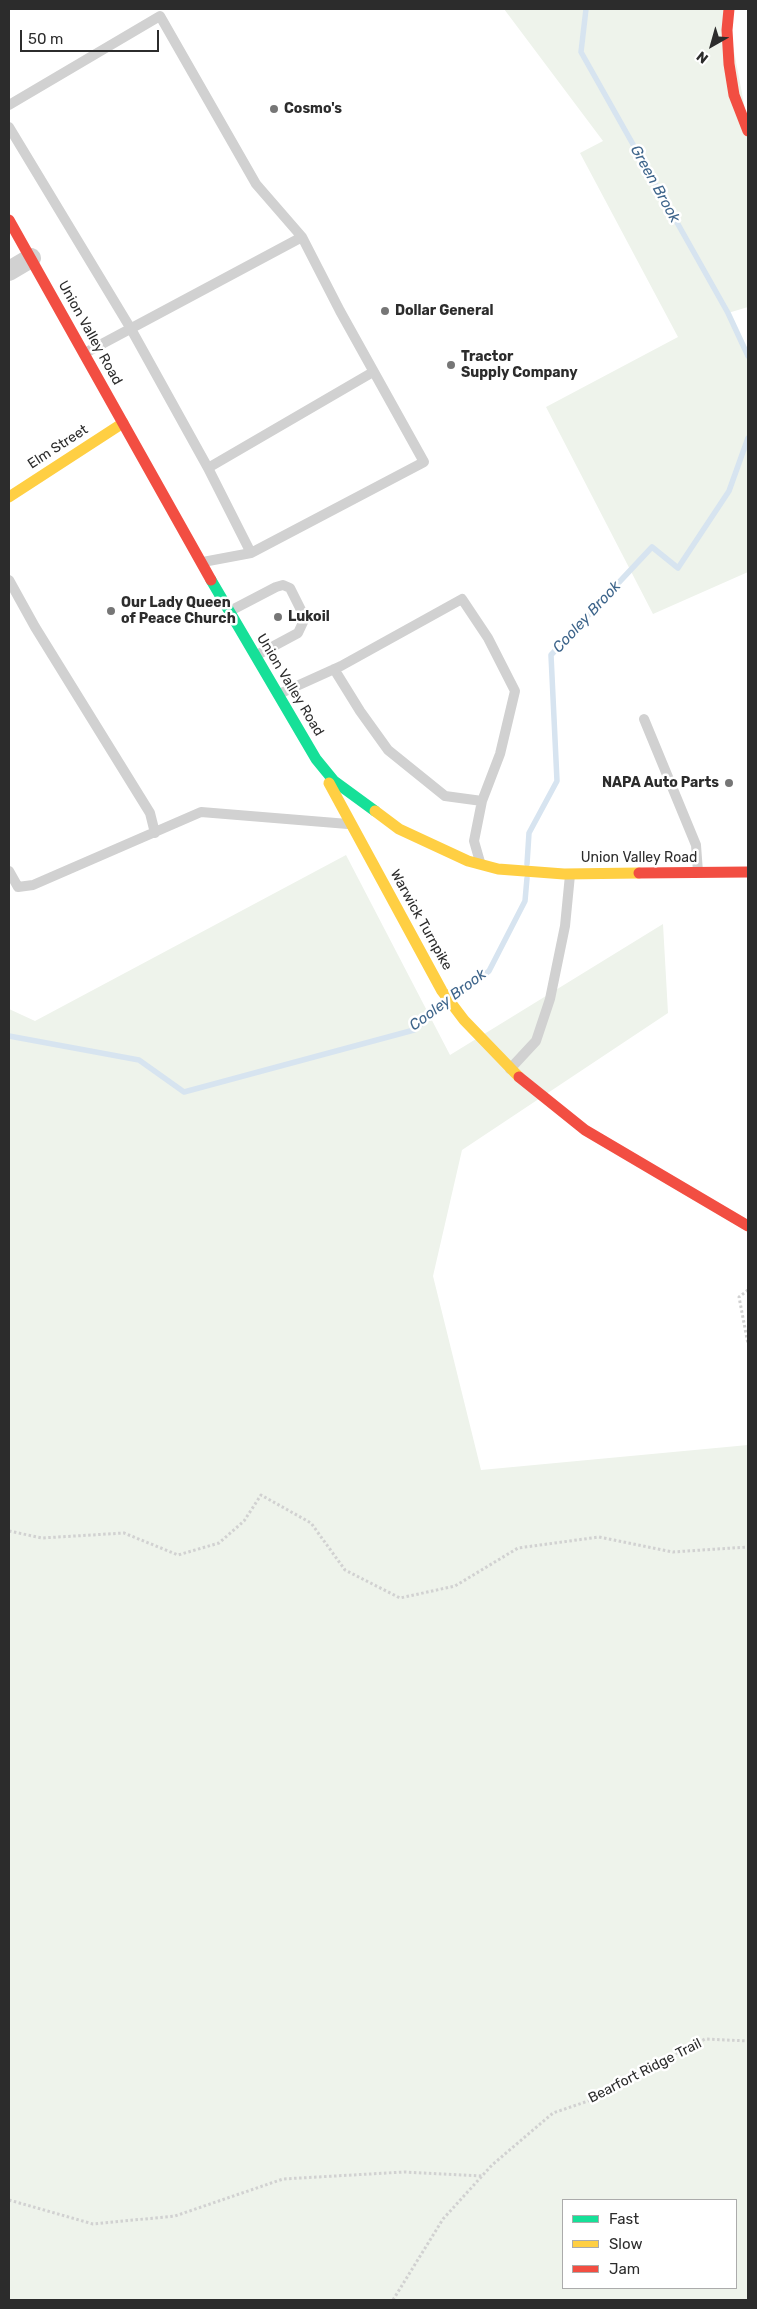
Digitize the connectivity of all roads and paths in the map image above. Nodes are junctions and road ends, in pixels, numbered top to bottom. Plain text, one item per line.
1 (730, 9) edge
2 (9, 105) edge
3 (9, 127) edge
4 (748, 131) edge
5 (9, 220) edge
6 (302, 237) junction
7 (31, 258) junction
8 (9, 271) edge
9 (131, 329) junction
10 (84, 353) junction
11 (373, 372) junction
12 (123, 423) junction
13 (208, 468) junction
14 (9, 497) edge
15 (251, 553) junction
16 (203, 562) junction
17 (9, 580) edge
18 (229, 612) junction
19 (255, 656) junction
20 (334, 669) junction
21 (278, 695) junction
22 (644, 719) dead end
23 (316, 759) junction
24 (482, 801) junction
25 (351, 824) junction
26 (155, 833) junction
27 (481, 864) junction
28 (9, 871) edge
29 (748, 872) edge
30 (698, 873) junction
31 (570, 874) junction
32 (510, 1069) junction
33 (748, 1226) edge
34 (748, 1290) edge
35 (748, 1344) edge
36 (9, 1531) edge
37 (748, 1547) edge
38 (748, 2041) edge
39 (482, 2176) junction
40 (9, 2200) edge
41 (393, 2300) edge

1 - 4 main road
2 - 6 lane
3 - 9 lane
5 - 7 main road, Union Valley Road
6 - 9 lane
6 - 11 lane
7 - 8 street
7 - 10 main road, Union Valley Road
9 - 10 lane
9 - 13 lane
10 - 12 main road, Union Valley Road
11 - 13 lane
11 - 15 lane
12 - 14 main road, Elm Street
12 - 16 main road, Union Valley Road
13 - 15 lane
15 - 16 lane
16 - 18 main road, Union Valley Road
17 - 26 lane
18 - 19 main road, Union Valley Road
18 - 19 lane
19 - 21 main road, Union Valley Road
20 - 21 lane
20 - 24 lane
20 - 24 lane
21 - 23 main road, Union Valley Road
22 - 30 lane
23 - 25 main road, Warwick Turnpike
23 - 27 main road, Union Valley Road
24 - 27 lane
25 - 26 lane
25 - 32 main road, Warwick Turnpike
26 - 28 lane
27 - 31 main road, Union Valley Road
29 - 30 main road, Union Valley Road
30 - 31 main road, Union Valley Road
31 - 32 lane
32 - 33 main road, Warwick Turnpike
34 - 35 path
36 - 37 path
38 - 39 path, Bearfort Ridge Trail
39 - 40 path
39 - 41 path, Bearfort Ridge Trail

